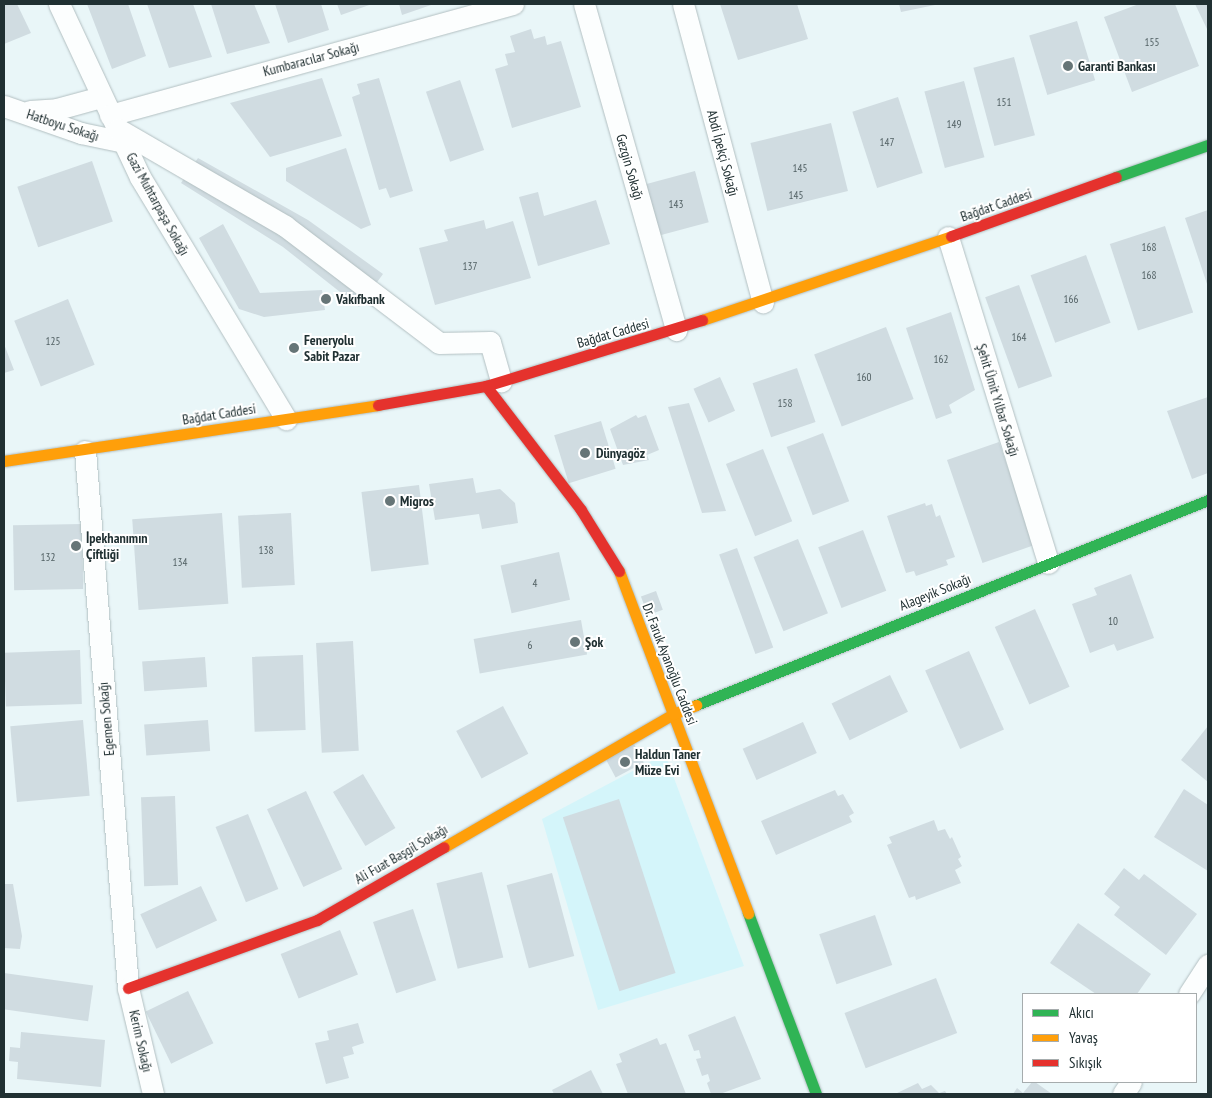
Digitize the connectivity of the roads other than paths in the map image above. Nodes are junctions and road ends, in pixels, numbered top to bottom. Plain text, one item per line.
1 (59, 4) edge
2 (513, 4) edge
3 (584, 4) edge
4 (684, 4) edge
5 (13, 108) edge
6 (113, 121) junction
7 (1208, 145) edge
8 (948, 237) junction
9 (763, 302) junction
10 (676, 330) junction
11 (493, 384) junction
12 (293, 418) junction
13 (85, 451) junction
14 (4, 460) edge
15 (1208, 500) edge
16 (1048, 563) junction
17 (673, 714) junction
18 (1208, 965) edge
19 (128, 988) junction
20 (1190, 993) edge
21 (1130, 1083) edge
22 (809, 1092) edge
23 (153, 1094) edge
24 (1123, 1094) edge

1 - 6 street, Gazi Muhtarpaşa Sokağı
2 - 6 street, Kumbaracılar Sokağı
3 - 10 street, Gezgin Sokağı
4 - 9 street, Abdi İpekçi Sokağı
5 - 6 street, Kumbaracılar Sokağı
5 - 6 street, Hatboyu Sokağı
6 - 11 street
6 - 12 street, Gazi Muhtarpaşa Sokağı
7 - 8 street, Bağdat Caddesi
8 - 9 street, Bağdat Caddesi
8 - 16 street, Şehit Ümit Yılbar Sokağı
9 - 10 street, Bağdat Caddesi
10 - 11 street, Bağdat Caddesi
11 - 12 street, Bağdat Caddesi
11 - 17 street, Dr. Faruk Ayanoğlu Caddesi
12 - 13 street, Bağdat Caddesi
13 - 14 street, Bağdat Caddesi
13 - 19 street, Egemen Sokağı
15 - 16 street, Alageyik Sokağı
16 - 17 street, Alageyik Sokağı
17 - 19 street, Ali Fuat Başgil Sokağı
17 - 22 street, Dr. Faruk Ayanoğlu Caddesi
18 - 20 street
19 - 23 street, Kerim Sokağı
21 - 24 street

